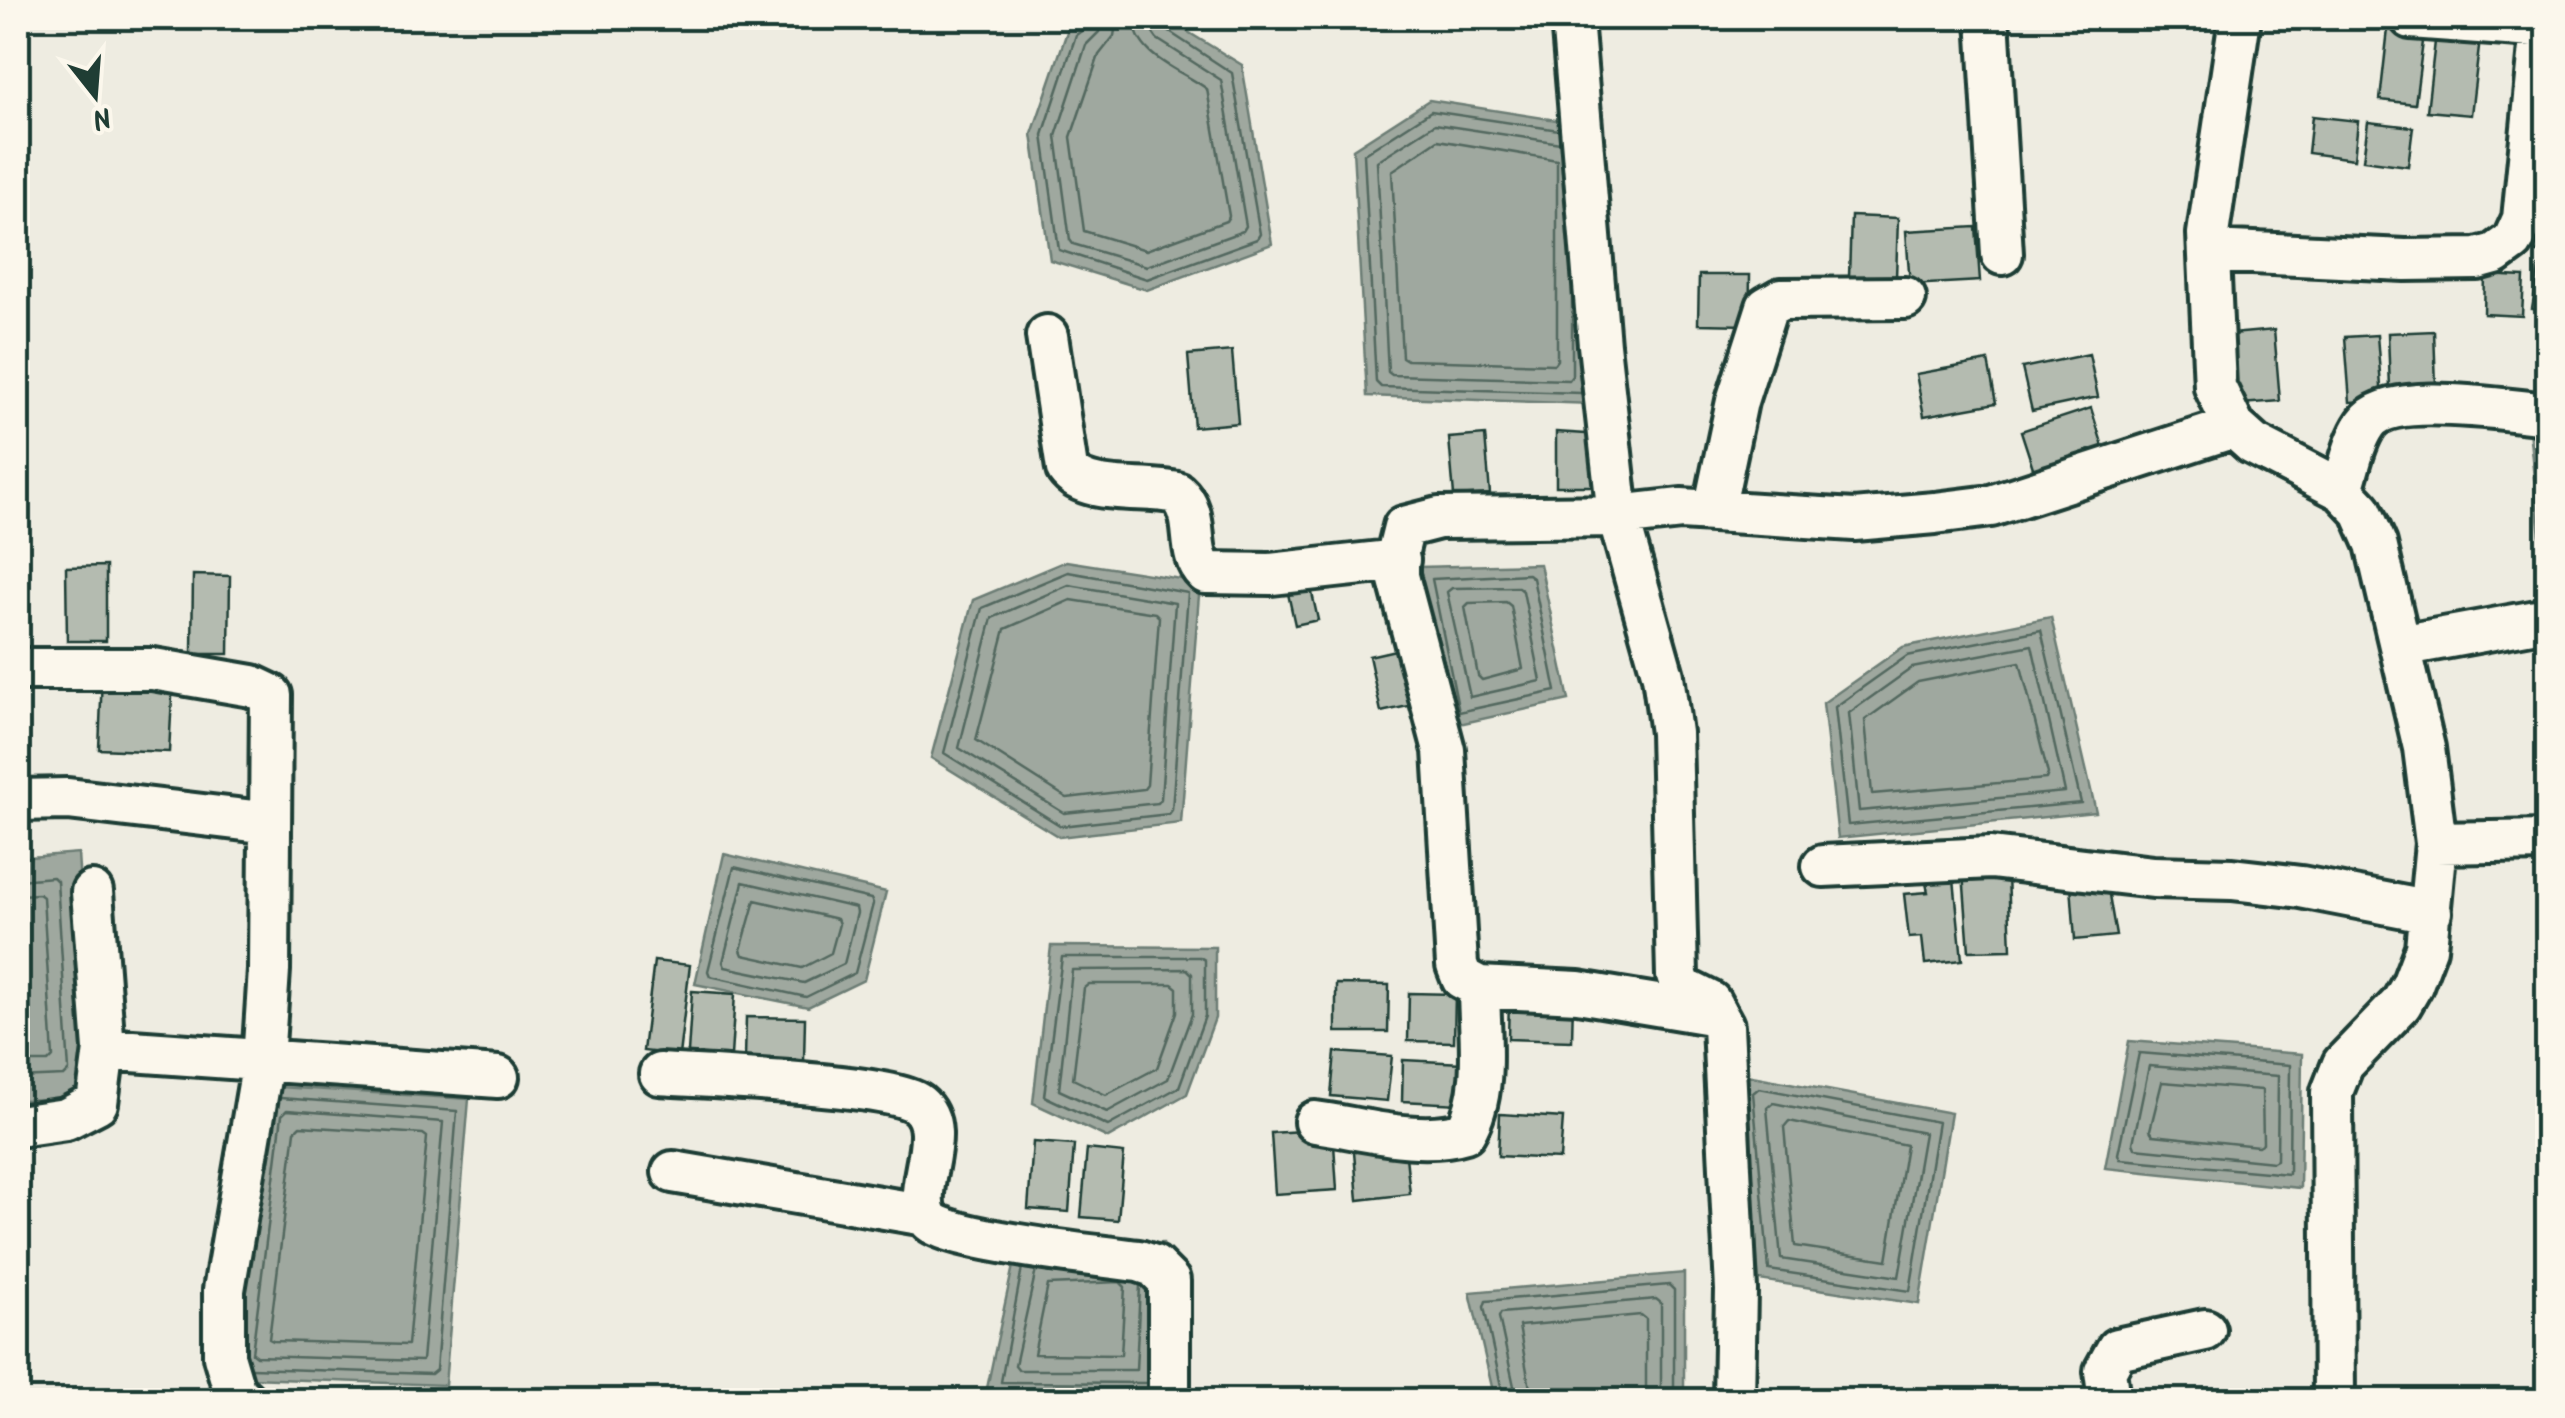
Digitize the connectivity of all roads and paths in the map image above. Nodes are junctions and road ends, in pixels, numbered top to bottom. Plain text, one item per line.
1 (1572, 18) edge
2 (1988, 18) edge
3 (2240, 18) edge
4 (2411, 18) edge
5 (2545, 27) edge
6 (2209, 251) junction
7 (2002, 254) dead end
8 (1905, 298) dead end
9 (1046, 336) dead end
10 (2548, 414) edge
11 (2234, 427) junction
12 (2342, 490) junction
13 (1714, 510) junction
14 (1618, 516) junction
15 (1399, 560) junction
16 (2548, 619) edge
17 (2400, 646) junction
18 (18, 668) edge
19 (18, 800) edge
20 (270, 823) junction
21 (2548, 841) edge
22 (2436, 843) junction
23 (1824, 866) dead end
24 (92, 892) dead end
25 (2432, 912) junction
26 (1480, 987) junction
27 (1716, 1014) junction
28 (104, 1049) junction
29 (263, 1060) junction
30 (660, 1074) dead end
31 (498, 1077) dead end
32 (1315, 1122) dead end
33 (18, 1126) edge
34 (673, 1172) dead end
35 (926, 1215) junction
36 (2205, 1330) dead end
37 (244, 1400) edge
38 (1169, 1400) edge
39 (1734, 1400) edge
40 (2109, 1400) edge
41 (2334, 1400) edge

1 - 14 street
2 - 7 street
3 - 6 street
4 - 5 street
5 - 6 street
6 - 11 street
8 - 13 street
9 - 15 street
10 - 12 street
11 - 12 street
11 - 13 street
12 - 17 street
13 - 14 street
14 - 15 street
14 - 27 street
15 - 26 street
16 - 17 street
17 - 22 street
18 - 20 street
19 - 20 street
20 - 29 street
21 - 22 street
22 - 25 street
23 - 25 street
24 - 28 street
25 - 41 street
26 - 27 street
26 - 32 street
27 - 39 street
28 - 29 street
28 - 33 street
29 - 31 street
29 - 37 street
30 - 35 street
34 - 35 street
35 - 38 street
36 - 40 street

